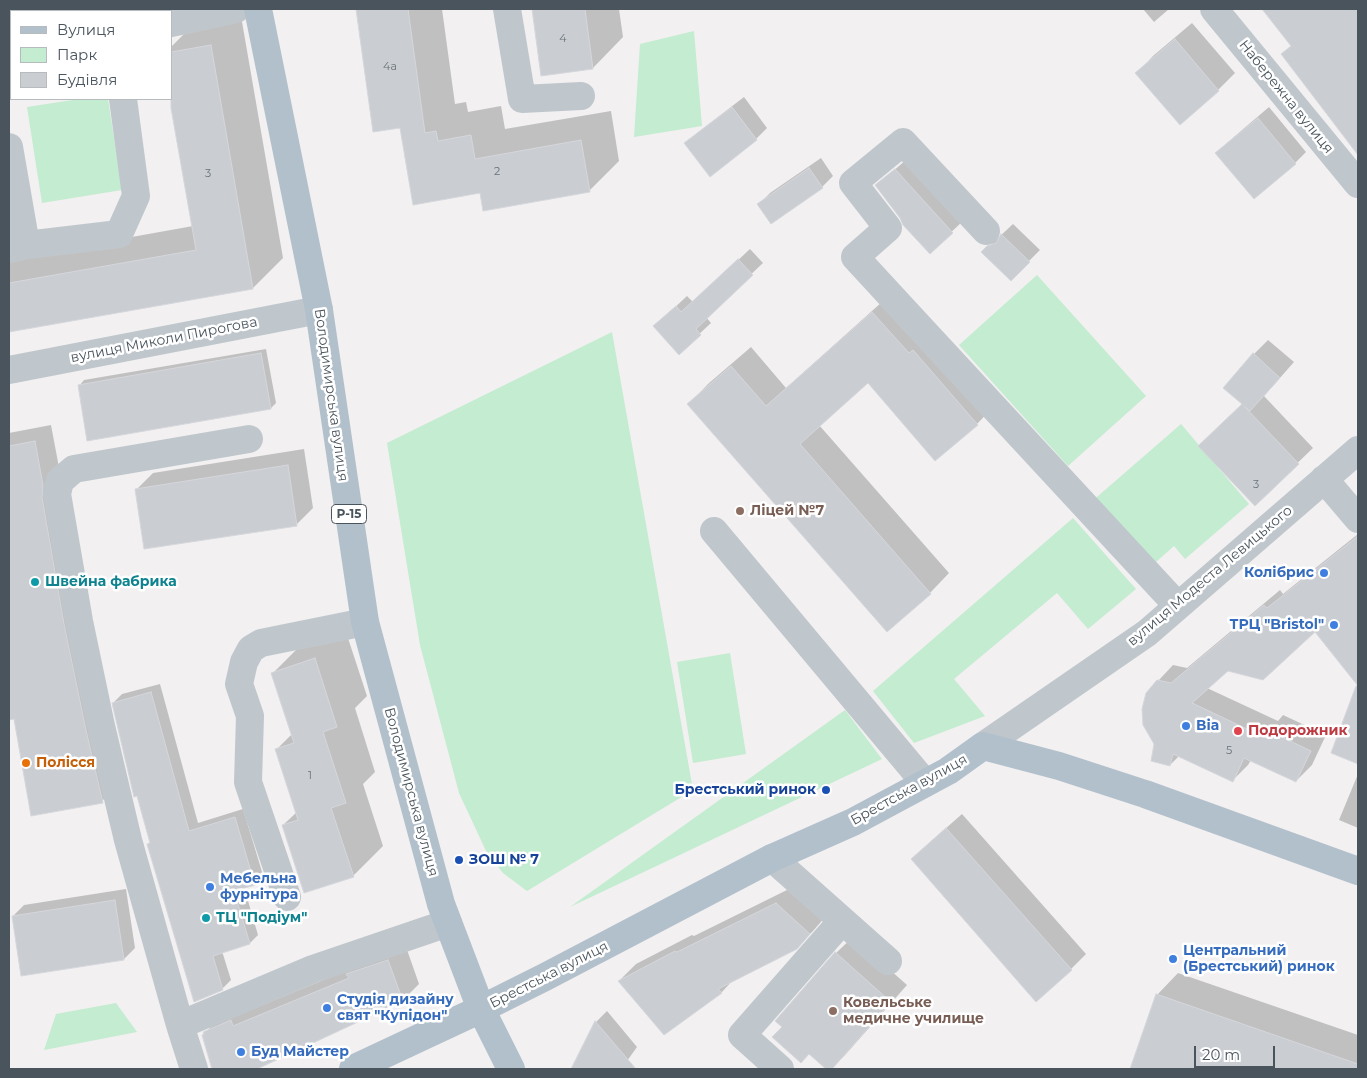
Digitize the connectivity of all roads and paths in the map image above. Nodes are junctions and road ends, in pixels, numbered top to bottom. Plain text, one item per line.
1 (236, 9) edge
2 (258, 9) edge
3 (507, 9) edge
4 (1214, 9) edge
5 (172, 23) edge
6 (581, 96) dead end
7 (123, 100) edge
8 (9, 147) edge
9 (1353, 169) edge
10 (986, 231) dead end
11 (18, 247) edge
12 (319, 310) junction
13 (9, 370) edge
14 (249, 439) dead end
15 (1358, 450) edge
16 (1324, 479) junction
17 (1358, 519) edge
18 (714, 531) dead end
19 (1178, 606) junction
20 (365, 622) junction
21 (983, 746) junction
22 (925, 783) junction
23 (772, 858) junction
24 (1358, 871) edge
25 (287, 897) dead end
26 (842, 921) junction
27 (448, 923) junction
28 (888, 961) dead end
29 (480, 1009) junction
30 (180, 1025) junction
31 (194, 1069) edge
32 (353, 1069) edge
33 (511, 1069) edge
34 (780, 1069) edge

1 - 5 street
2 - 12 main road, Володимирська вулиця / Р-15
3 - 6 street
4 - 9 street, Набережна вулиця
7 - 11 street
8 - 11 street
10 - 19 street
12 - 13 street, вулиця Миколи Пирогова
12 - 20 main road, Володимирська вулиця / Р-15
14 - 30 street
15 - 16 street, вулиця Модеста Левицького
16 - 17 street
16 - 19 street, вулиця Модеста Левицького
18 - 22 street
19 - 21 street, вулиця Модеста Левицького
20 - 25 street
20 - 27 main road, Володимирська вулиця / Р-15
21 - 22 main road, Брестська вулиця
21 - 24 main road, Брестська вулиця
22 - 23 main road, Брестська вулиця
23 - 26 street
23 - 29 main road, Брестська вулиця
26 - 28 street
26 - 34 street
27 - 29 main road, Володимирська вулиця / Р-15
27 - 30 street
29 - 32 main road, Брестська вулиця
29 - 33 main road, Володимирська вулиця
30 - 31 street

